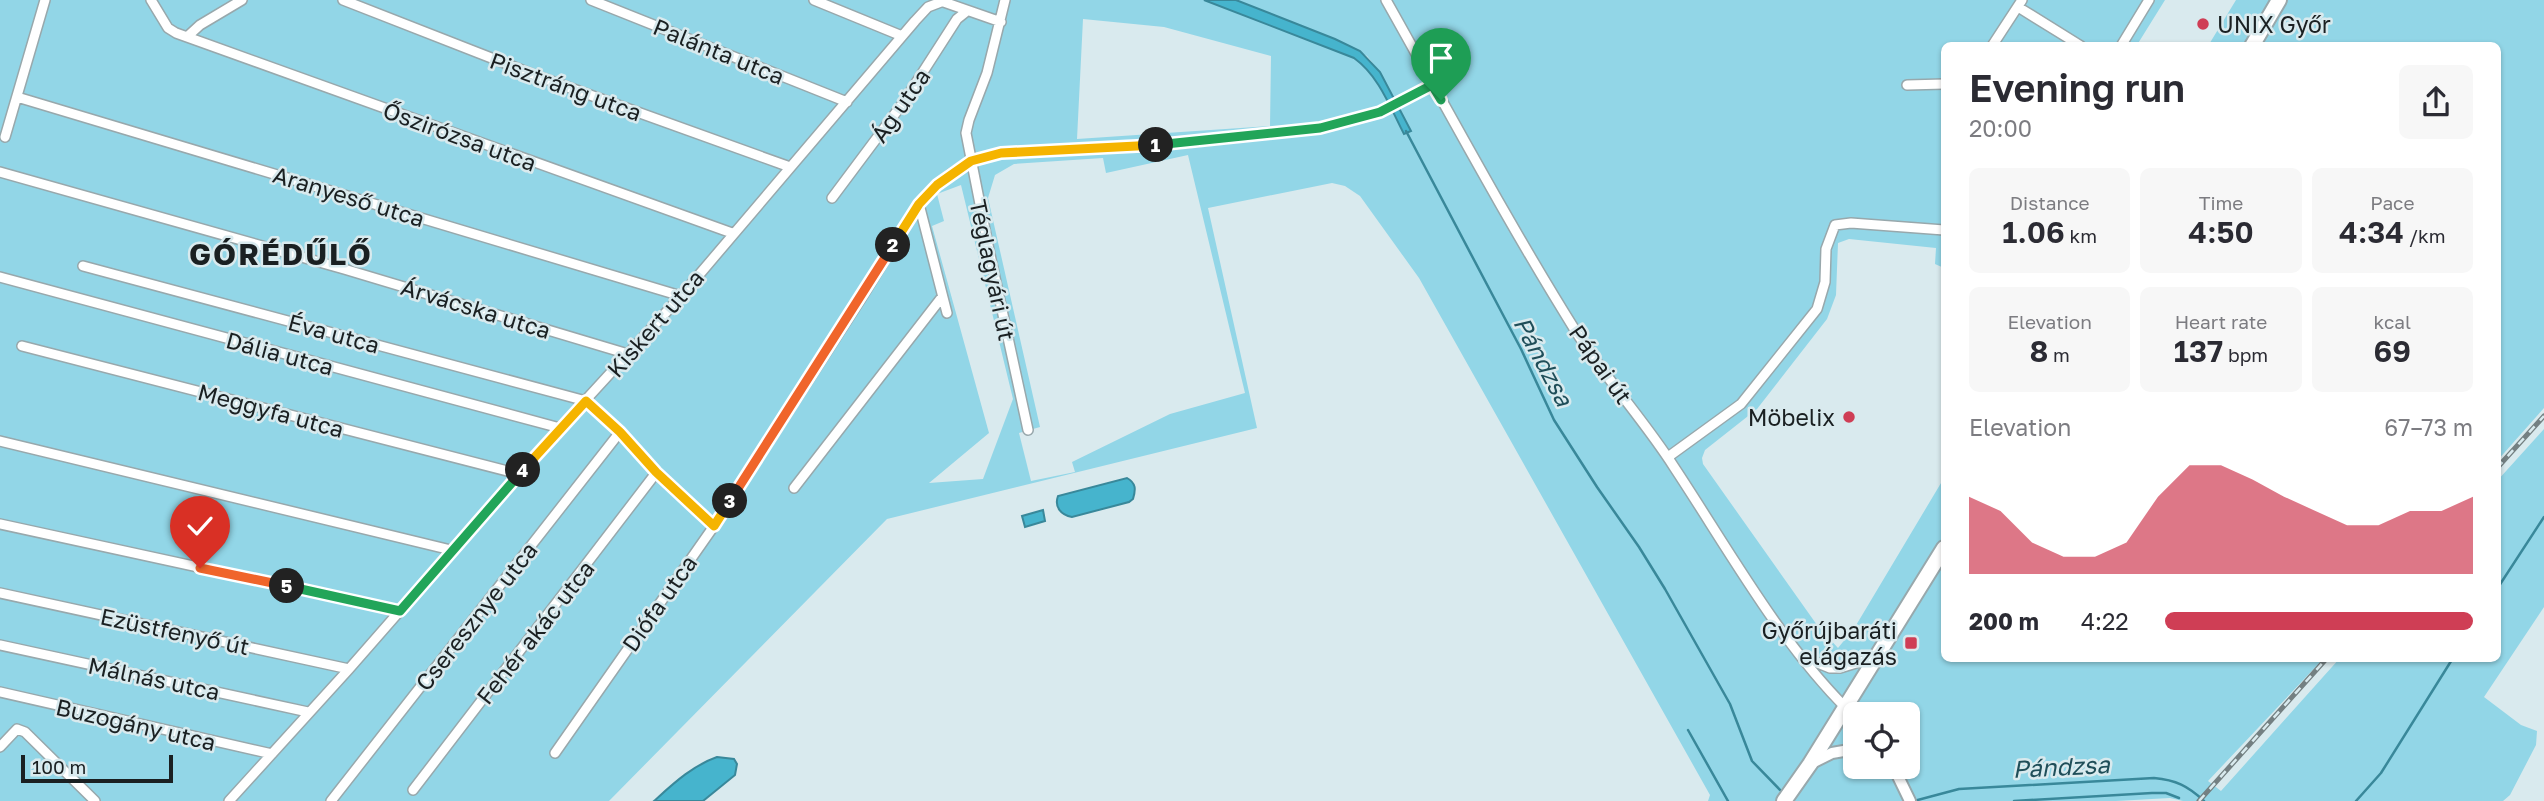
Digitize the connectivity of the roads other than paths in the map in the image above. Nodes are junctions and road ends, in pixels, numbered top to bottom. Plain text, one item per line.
1 (45, 0) edge
2 (151, 0) edge
3 (242, 0) edge
4 (344, 0) edge
5 (591, 0) edge
6 (814, 0) edge
7 (1005, 0) edge
8 (1386, 0) edge
9 (2149, 0) edge
10 (2279, 0) edge
11 (939, 1) edge
12 (2020, 3) edge
13 (967, 11) junction
14 (1001, 22) junction
15 (188, 36) junction
16 (902, 37) junction
17 (1995, 42) edge
18 (2075, 42) edge
19 (2123, 42) edge
20 (2254, 42) edge
21 (1941, 84) edge
22 (1432, 85) junction
23 (1907, 85) dead end
24 (17, 97) junction
25 (847, 102) junction
26 (5, 137) dead end
27 (971, 161) junction
28 (790, 167) junction
29 (0, 172) edge
30 (832, 198) dead end
31 (919, 204) junction
32 (1941, 230) edge
33 (732, 233) junction
34 (83, 266) dead end
35 (0, 277) edge
36 (681, 296) junction
37 (942, 297) junction
38 (947, 313) dead end
39 (22, 346) dead end
40 (628, 354) junction
41 (586, 401) junction
42 (560, 428) junction
43 (1028, 430) dead end
44 (620, 432) junction
45 (0, 441) edge
46 (1668, 457) junction
47 (656, 472) junction
48 (519, 474) junction
49 (794, 488) dead end
50 (0, 524) edge
51 (714, 526) junction
52 (451, 550) junction
53 (1941, 553) edge
54 (0, 593) edge
55 (400, 611) junction
56 (0, 645) edge
57 (1801, 656) junction
58 (1876, 657) junction
59 (349, 669) junction
60 (0, 692) edge
61 (1855, 702) edge
62 (1843, 706) edge
63 (309, 712) junction
64 (1843, 722) edge
65 (0, 747) edge
66 (1843, 752) edge
67 (555, 753) dead end
68 (272, 754) junction
69 (1808, 767) junction
70 (1900, 779) edge
71 (413, 790) dead end
72 (95, 801) edge
73 (229, 801) edge
74 (331, 801) edge
75 (1784, 801) edge
76 (1910, 801) edge

1 - 24 street
2 - 15 street, Őszirózsa utca
3 - 15 street
4 - 28 street, Pisztráng utca
5 - 25 street, Palánta utca
6 - 16 street
7 - 14 street, Téglagyári út
8 - 22 street, Pápai út
9 - 19 street
10 - 20 main road
11 - 13 street
11 - 16 street, Kiskert utca
12 - 17 street
12 - 18 street
13 - 14 street
13 - 30 street, Ág utca
14 - 27 street, Téglagyári út
15 - 33 street, Őszirózsa utca
16 - 25 street, Kiskert utca
21 - 23 street
22 - 27 street
22 - 46 street, Pápai út
24 - 26 street
24 - 36 street, Aranyeső utca
25 - 28 street, Kiskert utca
27 - 31 street, Diófa utca
27 - 43 street, Téglagyári út
28 - 33 street, Kiskert utca
29 - 40 street, Árvácska utca
31 - 37 street
31 - 51 street, Diófa utca
32 - 46 street
33 - 36 street, Kiskert utca
34 - 41 street, Éva utca
35 - 42 street, Dália utca
36 - 40 street, Kiskert utca
37 - 38 street
37 - 49 street
39 - 48 street, Meggyfa utca
40 - 41 street, Kiskert utca
41 - 42 street, Kiskert utca
41 - 44 street
42 - 48 street, Kiskert utca
44 - 47 street
44 - 74 street, Cseresznye utca
45 - 52 street
46 - 57 street, Pápai út
47 - 51 street
47 - 71 street, Fehér akác utca
48 - 52 street, Kiskert utca
50 - 55 street
51 - 67 street, Diófa utca
52 - 55 street, Kiskert utca
53 - 58 main road
54 - 59 street, Ezüstfenyő út
55 - 59 street, Kiskert utca
56 - 63 street, Málnás utca
57 - 58 street
57 - 62 street, Pápai út
58 - 61 main road
59 - 63 street, Kiskert utca
60 - 68 street, Buzogány utca
63 - 68 street, Kiskert utca
64 - 69 main road
65 - 72 street
66 - 69 street
68 - 73 street, Kiskert utca
69 - 75 main road
70 - 76 street

